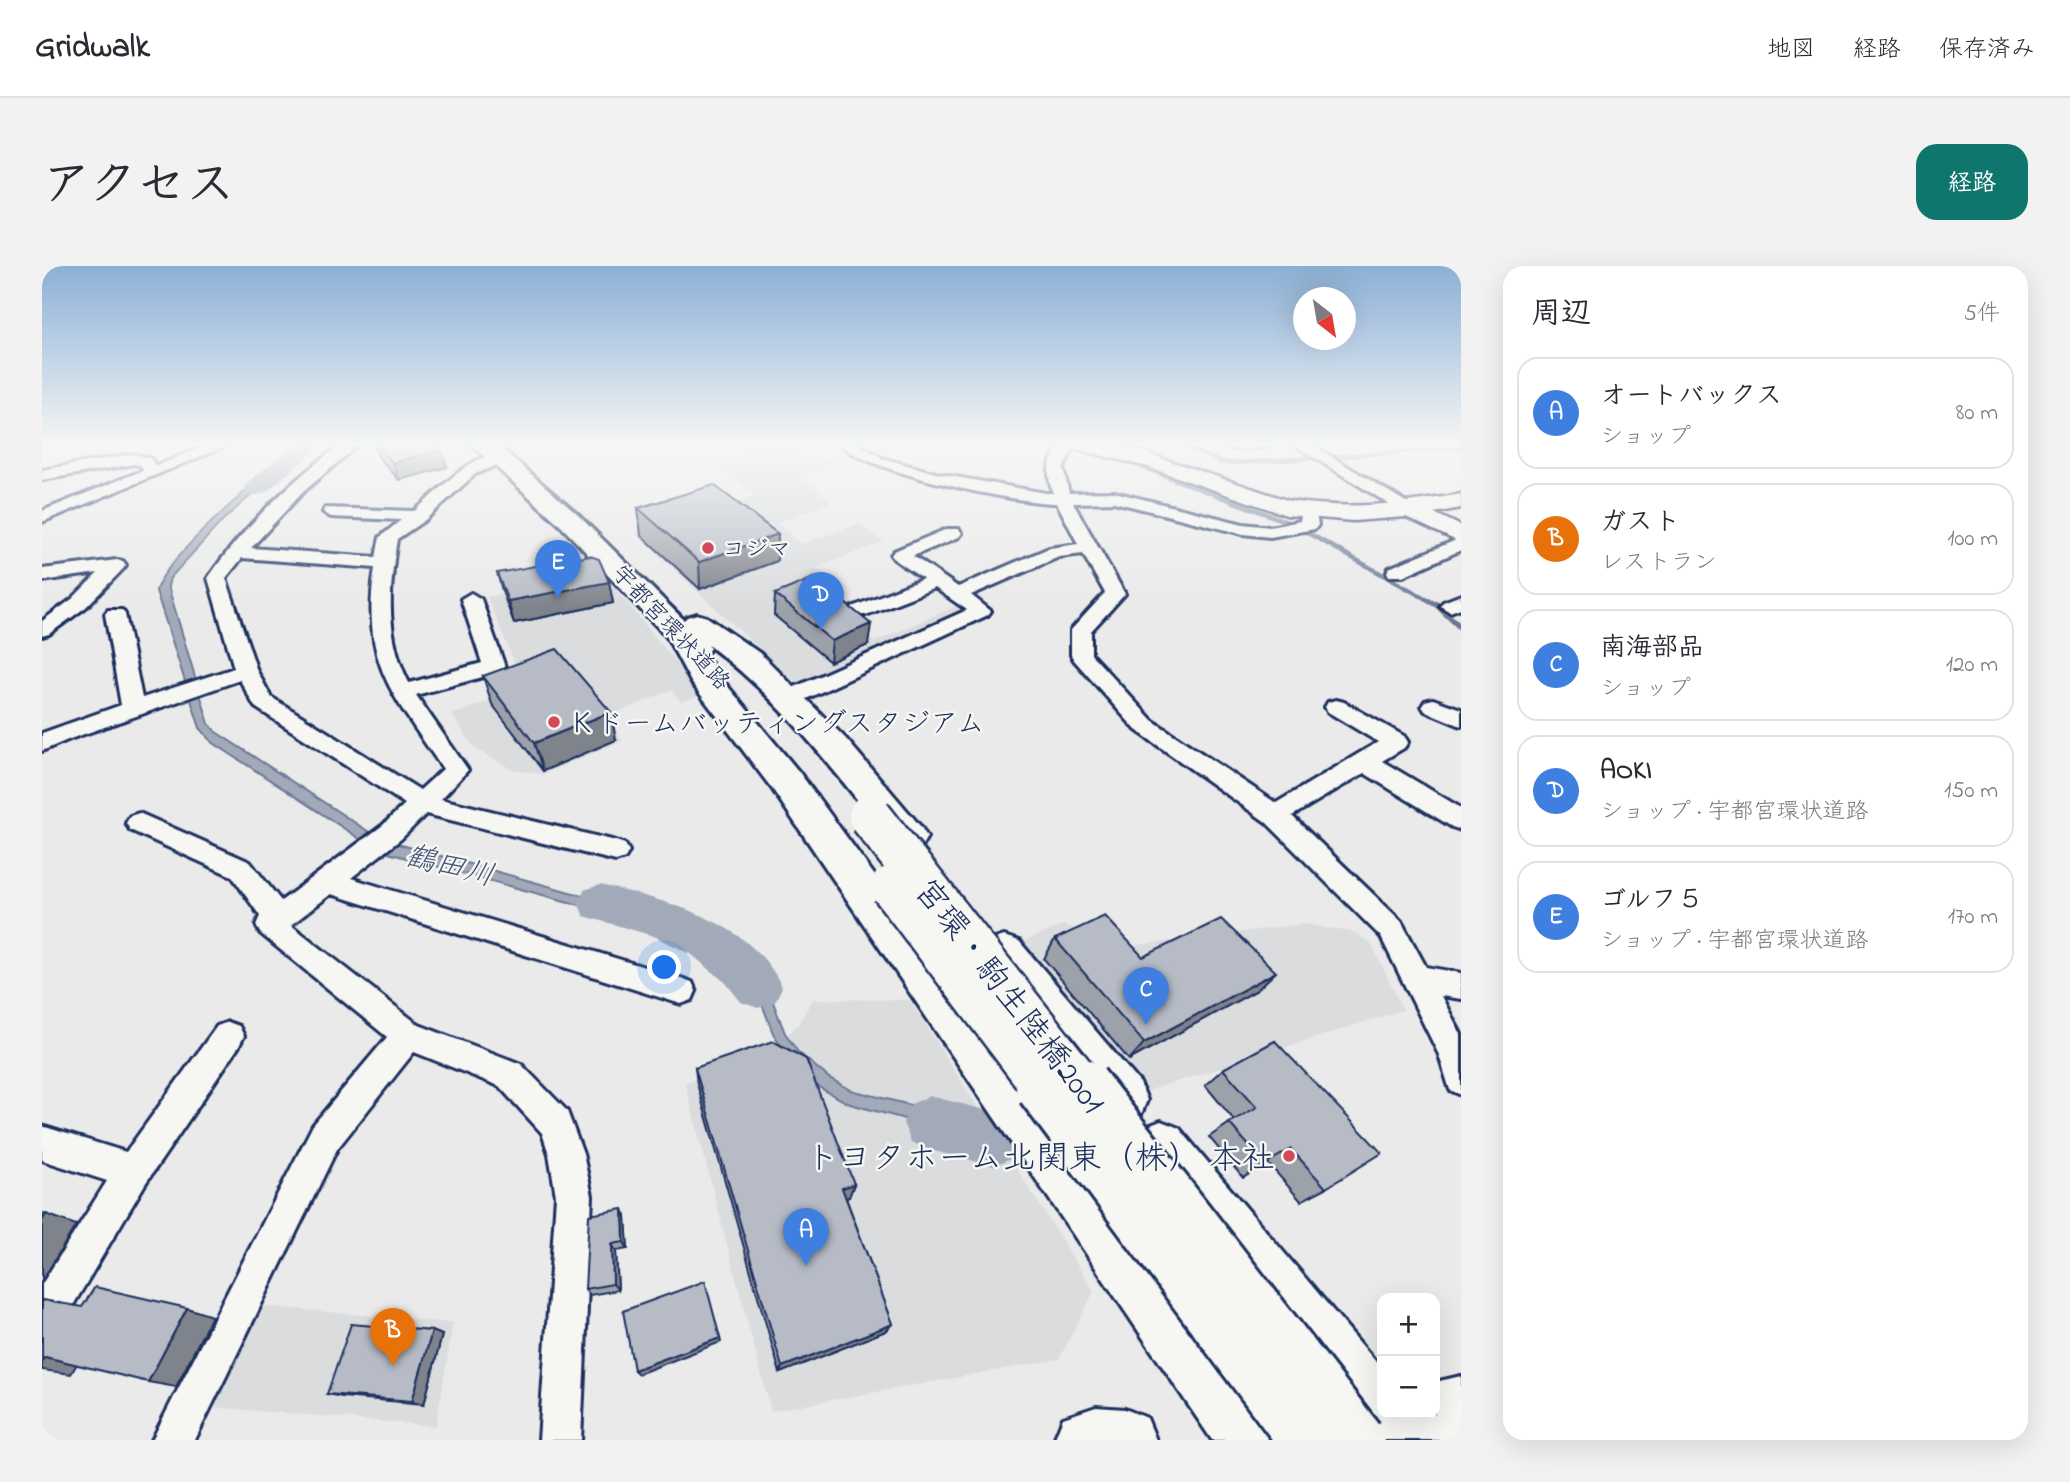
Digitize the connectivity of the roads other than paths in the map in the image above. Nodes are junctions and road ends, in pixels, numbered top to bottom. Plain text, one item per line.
1 (89, 498) edge
2 (290, 498) edge
3 (439, 498) edge
4 (546, 498) edge
5 (1063, 498) edge
6 (1117, 498) edge
7 (1256, 498) edge
8 (1390, 498) edge
9 (1461, 501) edge
10 (1411, 510) junction
11 (331, 512) dead end
12 (49, 514) edge
13 (419, 516) junction
14 (1308, 519) junction
15 (1289, 529) joint
16 (42, 533) edge
17 (953, 533) dead end
18 (1461, 536) edge
19 (1461, 543) edge
20 (1090, 548) junction
21 (236, 552) junction
22 (384, 563) junction
23 (1396, 572) dead end
24 (42, 575) edge
25 (937, 580) junction
26 (957, 594) junction
27 (471, 599) dead end
28 (859, 611) edge
29 (115, 614) dead end
30 (687, 626) junction
31 (42, 630) edge
32 (246, 671) junction
33 (402, 692) junction
34 (787, 699) junction
35 (1433, 706) dead end
36 (1336, 707) dead end
37 (133, 708) junction
38 (1461, 718) edge
39 (42, 743) edge
40 (1363, 761) junction
41 (424, 804) junction
42 (1275, 815) junction
43 (858, 821) junction
44 (1461, 821) edge
45 (139, 823) dead end
46 (392, 832) joint
47 (616, 851) dead end
48 (327, 882) junction
49 (278, 919) junction
50 (1418, 979) junction
51 (1461, 986) edge
52 (681, 991) dead end
53 (408, 1035) junction
54 (228, 1036) dead end
55 (1461, 1079) edge
56 (42, 1143) edge
57 (133, 1172) junction
58 (42, 1320) edge
59 (1461, 1406) edge
60 (1402, 1426) edge
61 (173, 1440) edge
62 (560, 1440) edge
63 (1085, 1440) edge
64 (1125, 1440) edge
65 (1249, 1440) edge
66 (1306, 1440) edge

1 - 12 street
2 - 21 street
3 - 13 street
4 - 30 main road, 宇都宮環状道路
5 - 20 street
6 - 15 street
7 - 14 street
8 - 10 street
9 - 10 street
10 - 14 street
10 - 18 street
11 - 13 street
12 - 16 street
13 - 22 street
14 - 15 street
17 - 25 street
19 - 23 street
20 - 26 street
20 - 42 street
21 - 22 street
21 - 32 street
22 - 33 street
24 - 31 street
25 - 26 street
25 - 28 street
26 - 34 street
27 - 33 street
29 - 37 street
30 - 34 main road
30 - 43 main road, 宇都宮環状道路
30 - 65 main road
32 - 37 street
32 - 41 street
33 - 41 street
34 - 60 main road
35 - 38 street
36 - 40 street
37 - 39 street
40 - 42 street
40 - 44 street
41 - 46 street
41 - 47 street
42 - 50 street
43 - 60 main road, 宮環・駒生陸橋2001, bridge
43 - 66 main road, 宮環・駒生陸橋2001, bridge
45 - 49 street
46 - 48 street
48 - 49 street
48 - 52 street
49 - 53 street
50 - 51 street
50 - 55 street
53 - 61 street
53 - 62 street
54 - 57 street
56 - 57 street
57 - 58 street
59 - 60 main road
60 - 66 main road
63 - 64 main road

